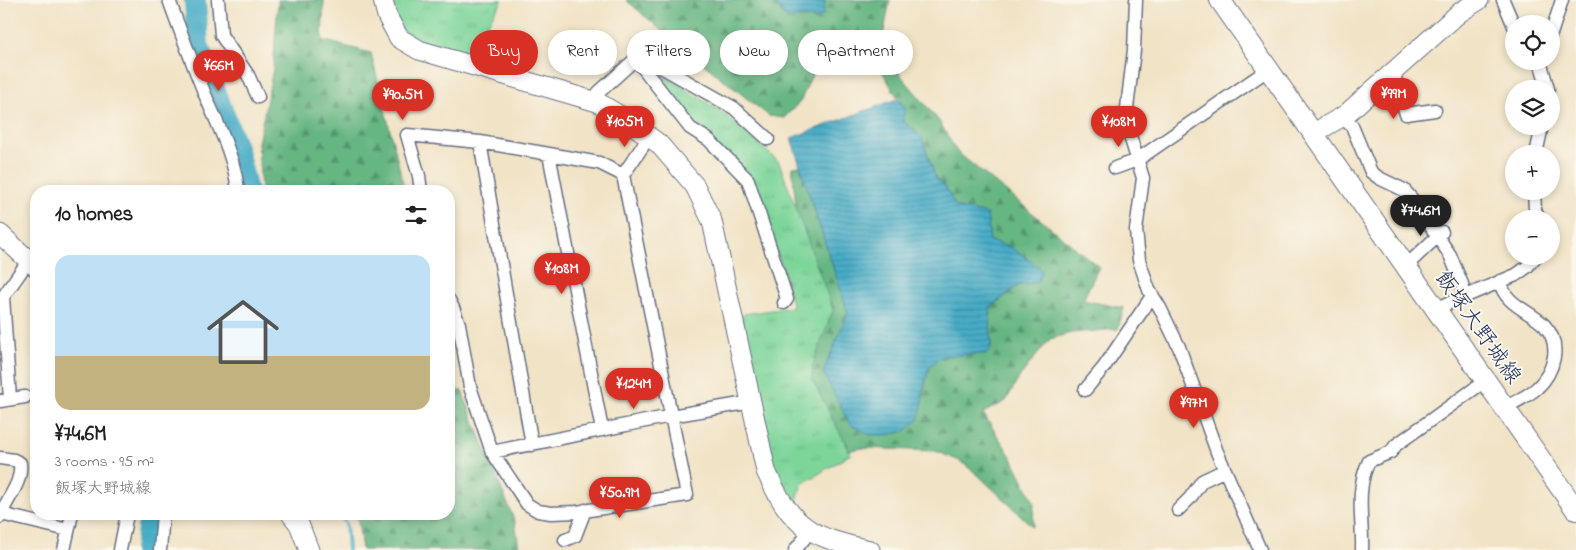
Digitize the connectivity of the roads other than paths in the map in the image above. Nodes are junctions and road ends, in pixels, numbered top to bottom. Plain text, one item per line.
1 (169, 0) edge
2 (218, 0) edge
3 (383, 0) edge
4 (1136, 0) edge
5 (1220, 0) edge
6 (1478, 0) edge
7 (1503, 0) edge
8 (1562, 0) edge
9 (1457, 6) edge
10 (1509, 15) edge
11 (1557, 15) edge
12 (627, 67) edge
13 (1269, 69) junction
14 (1393, 72) junction
15 (649, 75) edge
16 (676, 75) edge
17 (258, 97) dead end
18 (592, 101) junction
19 (1435, 110) dead end
20 (1341, 117) junction
21 (1314, 133) junction
22 (649, 137) junction
23 (768, 139) dead end
24 (480, 142) junction
25 (550, 154) junction
26 (1136, 160) junction
27 (1116, 168) dead end
28 (623, 175) junction
29 (237, 185) edge
30 (420, 185) edge
31 (0, 234) edge
32 (1440, 234) junction
33 (30, 262) edge
34 (1529, 265) edge
35 (30, 266) edge
36 (1406, 266) junction
37 (1500, 281) junction
38 (1152, 296) junction
39 (1464, 296) junction
40 (784, 303) dead end
41 (1435, 309) junction
42 (455, 313) edge
43 (1485, 382) junction
44 (1085, 390) dead end
45 (25, 397) dead end
46 (5, 400) edge
47 (752, 402) junction
48 (1504, 408) junction
49 (671, 416) junction
50 (602, 430) junction
51 (532, 445) junction
52 (492, 452) junction
53 (0, 458) edge
54 (1225, 470) junction
55 (585, 510) junction
56 (1178, 510) dead end
57 (1576, 510) edge
58 (1, 516) edge
59 (70, 520) edge
60 (126, 520) edge
61 (163, 520) edge
62 (296, 520) edge
63 (68, 530) junction
64 (807, 530) junction
65 (565, 540) dead end
66 (64, 550) edge
67 (120, 550) edge
68 (160, 550) edge
69 (309, 550) edge
70 (795, 550) edge
71 (870, 550) edge
72 (1260, 550) edge
73 (1362, 550) edge

1 - 29 street
2 - 17 street
3 - 18 street
4 - 26 street
5 - 13 main road, 飯塚大野城線
6 - 9 street
7 - 10 street
8 - 11 street
9 - 14 street
12 - 18 street
13 - 21 main road, 飯塚大野城線
13 - 26 street
14 - 19 street
14 - 20 street
15 - 40 street
16 - 23 street
18 - 22 street
20 - 21 street
20 - 32 street
21 - 36 main road, 飯塚大野城線
22 - 28 street
22 - 47 street
24 - 25 street
24 - 30 street
24 - 51 street
25 - 28 street
25 - 50 street
26 - 27 street
26 - 38 street
28 - 49 street
31 - 33 street
32 - 36 street
32 - 39 street
34 - 37 street
35 - 46 street
36 - 41 main road, 飯塚大野城線
37 - 39 street
37 - 48 street
38 - 44 street
38 - 54 street
39 - 41 street
41 - 43 main road, 飯塚大野城線
42 - 52 street
43 - 48 main road, 飯塚大野城線
43 - 73 street
45 - 46 street
47 - 49 street
47 - 64 street
48 - 57 main road, 飯塚大野城線
49 - 50 street
49 - 55 street
50 - 51 street
51 - 52 street
52 - 55 street
53 - 58 street
54 - 56 street
54 - 72 street
55 - 65 street
58 - 63 street
59 - 63 street
60 - 67 street
61 - 68 street
62 - 69 street
63 - 66 street
64 - 70 street
64 - 71 street

